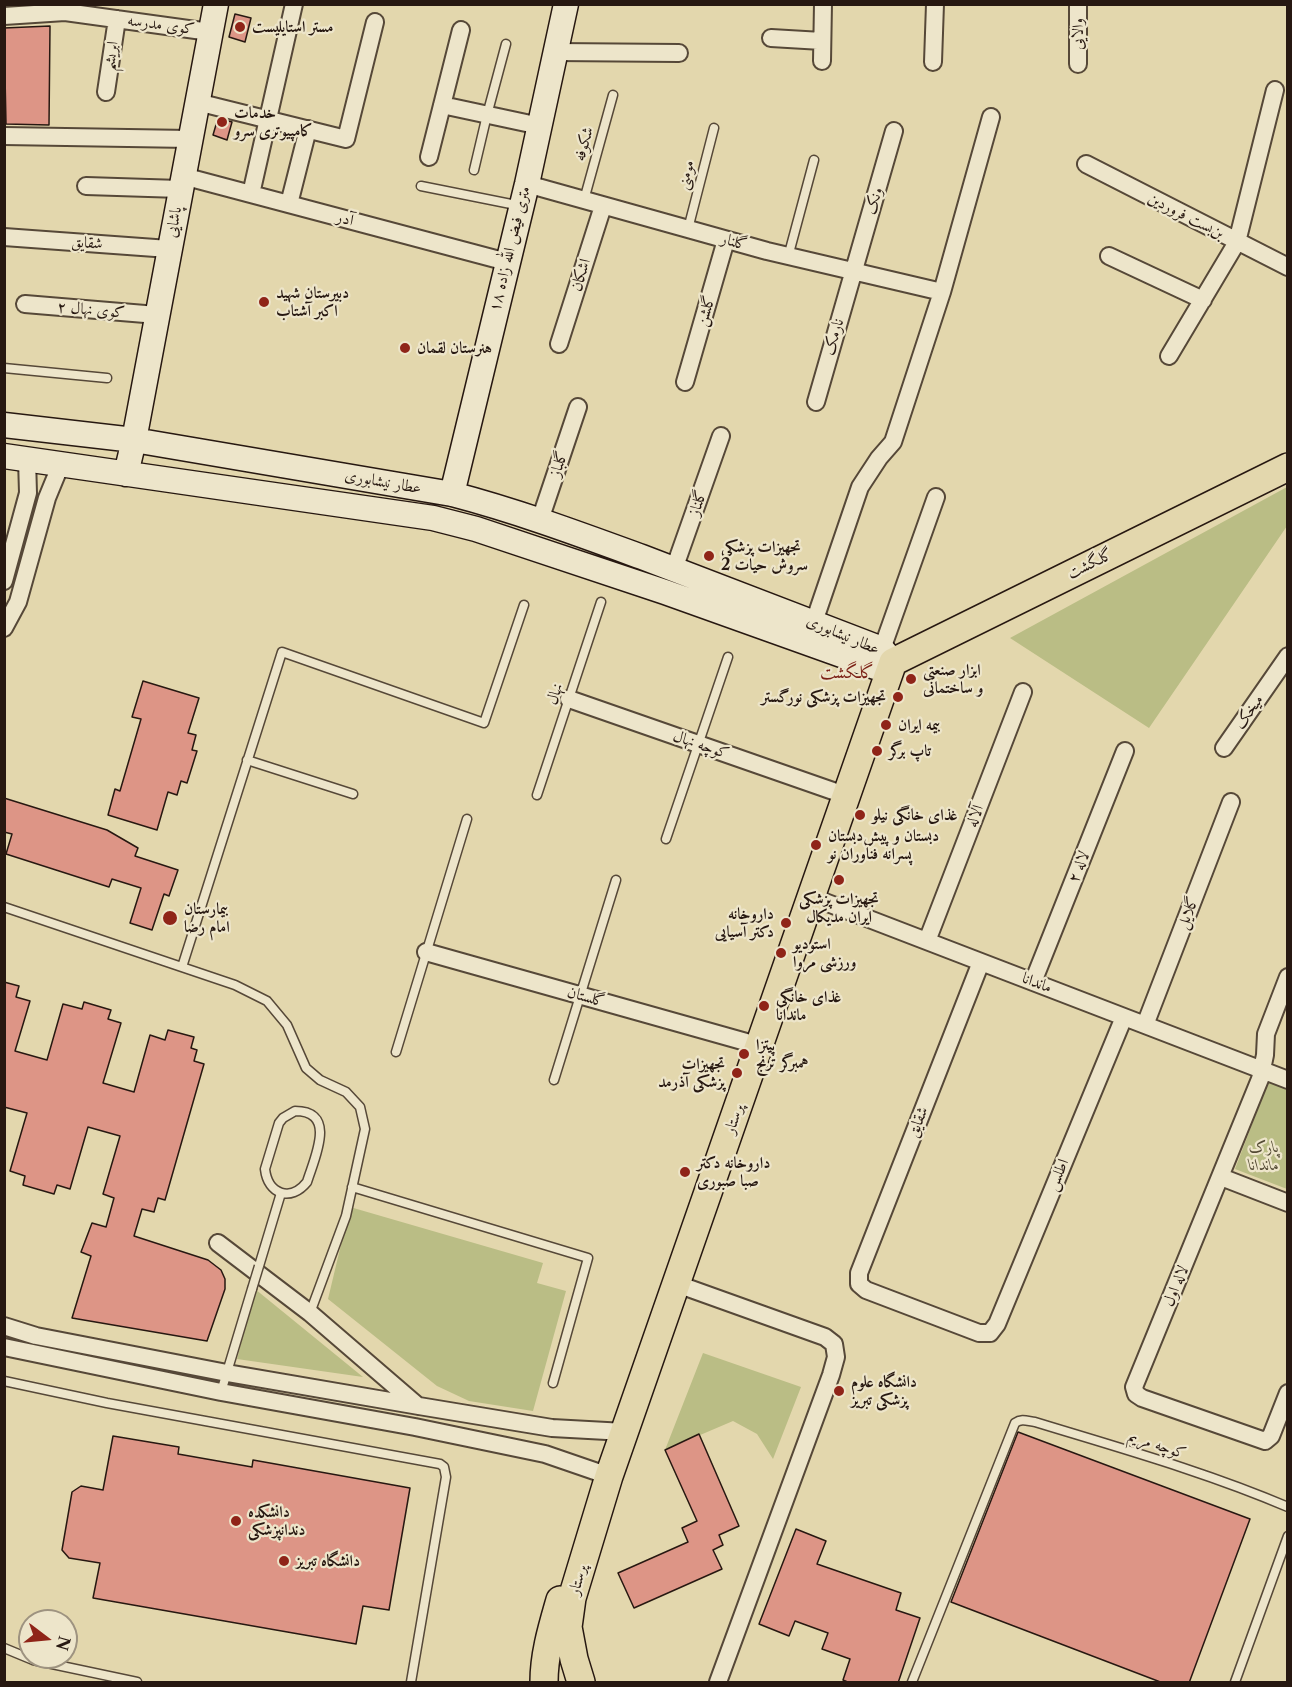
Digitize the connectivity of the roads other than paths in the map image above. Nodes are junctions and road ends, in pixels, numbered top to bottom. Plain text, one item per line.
1 (216, 4) edge
2 (294, 4) edge
3 (566, 4) edge
4 (823, 4) edge
5 (935, 4) edge
6 (1078, 4) edge
7 (4, 16) edge
8 (117, 19) junction
9 (375, 22) dead end
10 (461, 30) dead end
11 (210, 32) junction
12 (771, 38) dead end
13 (822, 40) junction
14 (506, 44) dead end
15 (555, 52) junction
16 (679, 53) dead end
17 (822, 61) dead end
18 (933, 62) dead end
19 (1078, 64) dead end
20 (1275, 90) dead end
21 (106, 92) dead end
22 (613, 95) dead end
23 (197, 102) junction
24 (442, 105) junction
25 (487, 115) junction
26 (991, 117) dead end
27 (268, 119) junction
28 (540, 126) junction
29 (714, 128) dead end
30 (308, 129) junction
31 (894, 130) dead end
32 (4, 136) edge
33 (190, 139) junction
34 (429, 157) dead end
35 (814, 160) dead end
36 (1086, 164) dead end
37 (474, 170) dead end
38 (182, 183) junction
39 (86, 186) dead end
40 (421, 186) dead end
41 (251, 194) junction
42 (524, 195) junction
43 (584, 200) junction
44 (289, 204) junction
45 (603, 206) junction
46 (688, 229) junction
47 (4, 237) edge
48 (726, 240) junction
49 (1237, 242) junction
50 (169, 249) junction
51 (788, 256) junction
52 (1109, 256) dead end
53 (507, 262) junction
54 (1287, 267) edge
55 (853, 272) junction
56 (942, 292) junction
57 (1203, 300) junction
58 (25, 304) dead end
59 (157, 315) junction
60 (559, 344) dead end
61 (1169, 356) dead end
62 (4, 368) edge
63 (107, 378) dead end
64 (685, 382) dead end
65 (816, 402) dead end
66 (578, 407) dead end
67 (4, 425) edge
68 (721, 436) dead end
69 (134, 440) junction
70 (16, 458) edge
71 (60, 464) junction
72 (1287, 467) edge
73 (126, 474) junction
74 (452, 494) junction
75 (936, 497) dead end
76 (540, 520) junction
77 (674, 569) junction
78 (4, 581) edge
79 (601, 602) dead end
80 (524, 604) dead end
81 (814, 622) junction
82 (4, 628) edge
83 (1287, 656) edge
84 (728, 657) dead end
85 (883, 659) junction
86 (1280, 680) edge
87 (1023, 692) dead end
88 (569, 699) junction
89 (698, 744) junction
90 (1224, 748) dead end
91 (1125, 751) dead end
92 (247, 760) junction
93 (833, 791) junction
94 (353, 794) dead end
95 (537, 795) dead end
96 (1231, 802) dead end
97 (467, 819) dead end
98 (666, 839) dead end
99 (616, 880) dead end
100 (812, 897) junction
101 (4, 907) edge
102 (927, 941) junction
103 (426, 952) junction
104 (981, 962) junction
105 (182, 967) junction
106 (1287, 977) edge
107 (1033, 982) junction
108 (580, 995) junction
109 (1124, 1017) junction
110 (1145, 1025) junction
111 (746, 1042) junction
112 (396, 1052) dead end
113 (1262, 1069) junction
114 (554, 1080) dead end
115 (1287, 1080) edge
116 (1221, 1177) junction
117 (352, 1187) junction
118 (281, 1193) junction
119 (1287, 1203) edge
120 (218, 1243) dead end
121 (677, 1284) junction
122 (310, 1313) junction
123 (4, 1326) edge
124 (990, 1333) joint
125 (4, 1347) edge
126 (227, 1373) junction
127 (4, 1381) edge
128 (553, 1383) dead end
129 (221, 1392) junction
130 (1287, 1393) edge
131 (419, 1406) junction
132 (415, 1427) junction
133 (618, 1432) junction
134 (604, 1474) junction
135 (1287, 1507) edge
136 (1287, 1536) edge
137 (4, 1648) edge
138 (136, 1683) edge
139 (411, 1683) edge
140 (544, 1683) edge
141 (581, 1683) edge
142 (718, 1683) edge
143 (912, 1683) edge
144 (1235, 1683) edge

1 - 11 main road, پاشایی
2 - 27 street
3 - 15 main road, ۱۸ متری فیض الله زاده
4 - 13 street
5 - 18 street
6 - 19 street, والایی
7 - 8 street, کوی مدرسه
8 - 11 street, کوی مدرسه
8 - 21 street, ابریشم
9 - 30 street
10 - 24 street
11 - 23 main road, پاشایی
12 - 13 street
13 - 17 street
14 - 25 lane
15 - 16 street
15 - 28 main road, ۱۸ متری فیض الله زاده
20 - 49 street
22 - 43 lane, شکوفه
23 - 27 street
23 - 33 main road, پاشایی
24 - 25 street
24 - 34 street
25 - 28 street
25 - 37 lane
26 - 56 street
27 - 30 street
27 - 41 street
28 - 42 main road, ۱۸ متری فیض الله زاده
29 - 46 lane, مومنی
30 - 44 street
31 - 55 street, ونک
32 - 33 street
33 - 38 main road, پاشایی
35 - 51 lane
36 - 49 street, بن‌بست فروردین
38 - 39 street, آدر
38 - 41 street, آدر
38 - 50 main road, پاشایی
40 - 42 lane
41 - 44 street, آدر
42 - 43 street, گلنار
42 - 53 main road, ۱۸ متری فیض الله زاده
43 - 45 street, گلنار
44 - 53 street, آدر
45 - 46 street, گلنار
45 - 60 street, اشکان
46 - 48 street, گلنار
47 - 50 street, شقایق
48 - 51 street, گلنار
48 - 64 street, گلشن
49 - 54 street, بن‌بست فروردین
49 - 57 street
50 - 59 main road, پاشایی
51 - 55 street, گلنار
52 - 57 street
53 - 74 main road, ۱۸ متری فیض الله زاده
55 - 56 street, گلنار
55 - 65 street, نارمک
56 - 81 street
57 - 61 street
58 - 59 street, کوی نهال ۲
59 - 69 main road, پاشایی
62 - 63 lane
66 - 76 street, گلباز
67 - 69 main road, عطار نیشابوری
68 - 77 street, گلناز
69 - 73 main road, پاشایی
69 - 74 main road, عطار نیشابوری
70 - 71 main road, عطار نیشابوری
70 - 78 street
71 - 73 main road, عطار نیشابوری
71 - 82 street
72 - 85 main road, گلگشت
73 - 85 main road, عطار نیشابوری
74 - 76 main road, عطار نیشابوری
75 - 85 street
76 - 77 main road, عطار نیشابوری
77 - 81 main road, عطار نیشابوری
79 - 88 lane, نهال
80 - 92 lane
81 - 85 main road, عطار نیشابوری
83 - 86 street, میخک
84 - 89 lane
85 - 93 main road, پرستار
85 - 100 main road, پرستار
86 - 90 street, میخک
87 - 102 street, آلاله
88 - 89 street, کوچه نهال
88 - 95 lane, نهال
89 - 93 street, کوچه نهال
89 - 98 lane
91 - 107 street, لاله ۲
92 - 94 lane
92 - 105 lane
93 - 111 main road, پرستار
96 - 110 street, گلایل
97 - 103 lane
99 - 108 lane
100 - 102 street, ماندانا
100 - 121 main road, پرستار
101 - 105 lane
102 - 104 street, ماندانا
103 - 108 street, گلستان
103 - 112 lane
104 - 107 street, ماندانا
104 - 124 street, شقایق
105 - 117 lane
106 - 113 street
107 - 109 street, ماندانا
108 - 111 street, گلستان
108 - 114 lane
109 - 110 street, ماندانا
109 - 124 street, اطلس
110 - 113 street, ماندانا
111 - 133 main road, پرستار
113 - 115 street, ماندانا
113 - 116 street
116 - 119 street
116 - 130 street, لاله اول
117 - 122 lane
117 - 128 lane
118 - 118 lane
118 - 126 lane, bridge
120 - 122 street
121 - 133 main road, پرستار
121 - 142 street
122 - 131 street
123 - 126 street
125 - 129 street
126 - 129 lane
126 - 131 street
127 - 139 lane
129 - 132 street
131 - 132 street
131 - 133 street
132 - 134 street
133 - 134 main road, پرستار
134 - 140 main road, پرستار
134 - 141 main road, پرستار
135 - 143 lane, کوچه مریم
136 - 144 lane
137 - 138 lane

